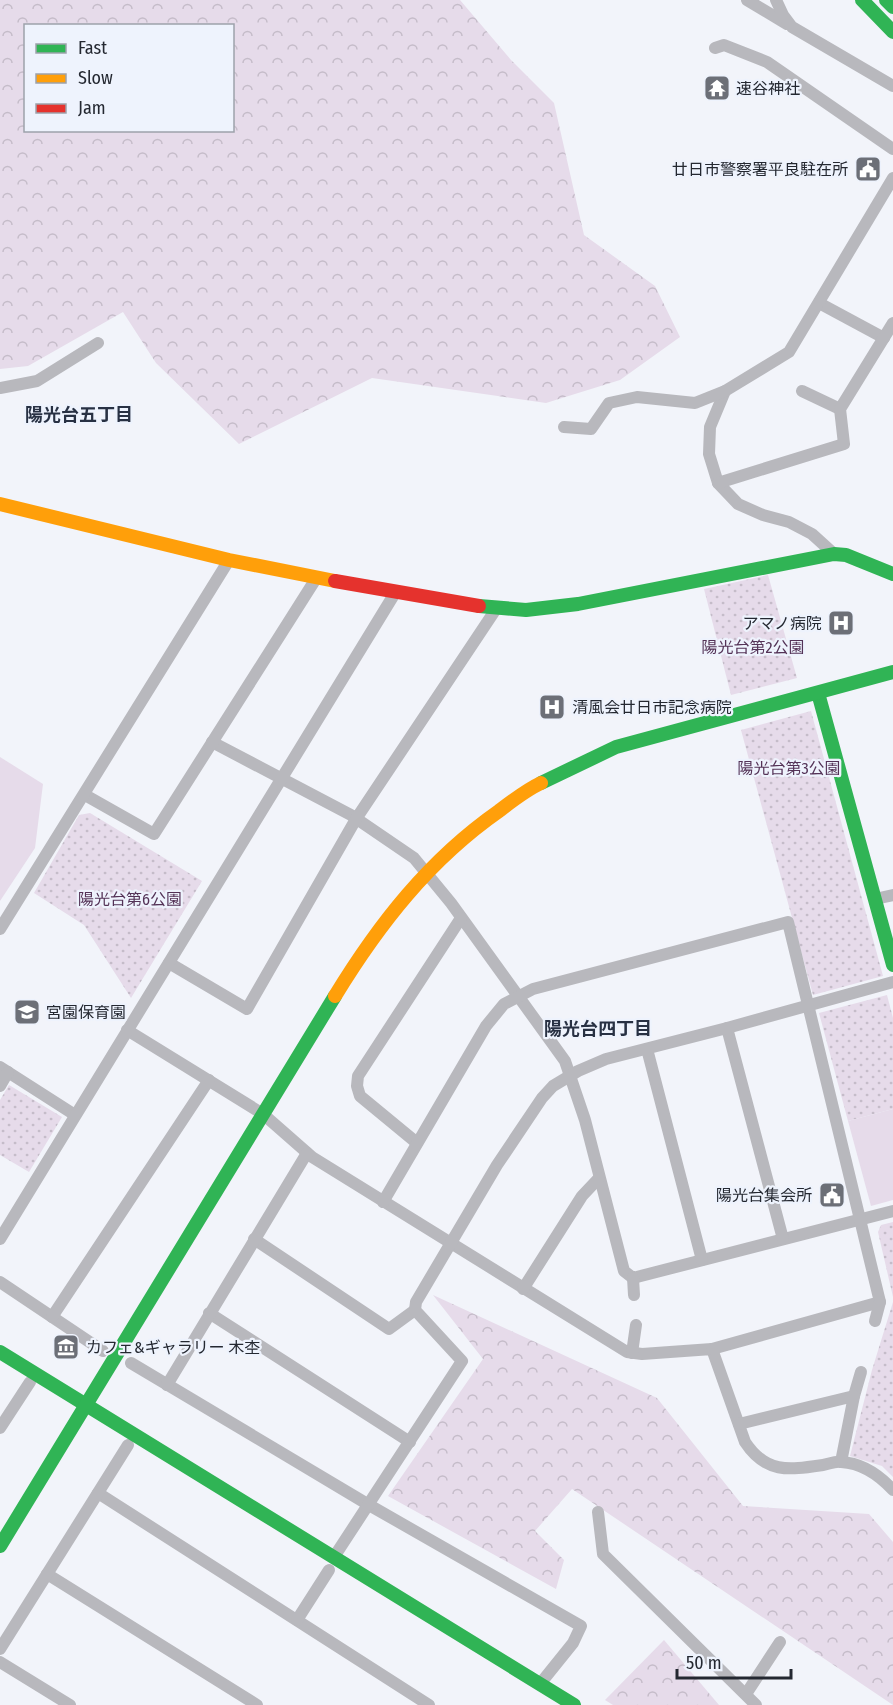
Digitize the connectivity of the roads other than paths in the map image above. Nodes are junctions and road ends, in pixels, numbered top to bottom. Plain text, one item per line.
1 (747, 0) edge
2 (776, 0) edge
3 (862, 0) edge
4 (886, 0) edge
5 (893, 7) edge
6 (791, 26) junction
7 (893, 32) edge
8 (715, 48) dead end
9 (893, 86) edge
10 (893, 149) edge
11 (893, 178) edge
12 (819, 303) junction
13 (893, 323) edge
14 (884, 338) junction
15 (98, 343) dead end
16 (0, 388) edge
17 (725, 391) junction
18 (802, 391) dead end
19 (840, 409) junction
20 (564, 427) dead end
21 (717, 483) junction
22 (0, 504) edge
23 (834, 554) junction
24 (229, 560) junction
25 (893, 574) edge
26 (317, 577) junction
27 (395, 593) junction
28 (496, 609) junction
29 (893, 672) edge
30 (818, 693) junction
31 (212, 742) junction
32 (281, 778) junction
33 (85, 795) junction
34 (356, 819) junction
35 (426, 872) junction
36 (893, 895) edge
37 (875, 900) junction
38 (460, 918) junction
39 (0, 929) edge
40 (169, 963) junction
41 (893, 965) edge
42 (893, 982) edge
43 (518, 997) junction
44 (808, 1005) junction
45 (727, 1028) junction
46 (127, 1030) junction
47 (647, 1049) junction
48 (4, 1070) edge
49 (570, 1076) junction
50 (209, 1080) junction
51 (0, 1086) edge
52 (263, 1114) junction
53 (75, 1115) junction
54 (417, 1143) junction
55 (307, 1153) junction
56 (599, 1178) junction
57 (383, 1202) junction
58 (893, 1211) edge
59 (860, 1220) junction
60 (0, 1239) edge
61 (254, 1239) junction
62 (783, 1239) junction
63 (451, 1244) junction
64 (702, 1260) junction
65 (633, 1278) junction
66 (0, 1282) edge
67 (523, 1289) junction
68 (634, 1295) dead end
69 (880, 1302) junction
70 (415, 1310) junction
71 (209, 1313) junction
72 (52, 1317) junction
73 (875, 1321) dead end
74 (636, 1325) dead end
75 (712, 1349) junction
76 (103, 1351) dead end
77 (0, 1352) edge
78 (632, 1353) junction
79 (131, 1363) dead end
80 (861, 1372) dead end
81 (30, 1382) dead end
82 (167, 1385) junction
83 (854, 1396) junction
84 (87, 1405) junction
85 (739, 1424) junction
86 (0, 1428) edge
87 (410, 1442) junction
88 (128, 1446) dead end
89 (841, 1462) junction
90 (893, 1490) edge
91 (98, 1493) junction
92 (369, 1504) junction
93 (598, 1512) dead end
94 (0, 1546) edge
95 (332, 1564) junction
96 (47, 1574) junction
97 (297, 1620) junction
98 (780, 1642) dead end
99 (0, 1649) edge
100 (0, 1662) edge
101 (540, 1684) junction
102 (746, 1694) junction
103 (69, 1705) edge
104 (257, 1705) edge
105 (429, 1705) edge
106 (574, 1705) edge
107 (756, 1705) edge

1 - 6 street
2 - 6 street
3 - 7 main road
4 - 5 main road
6 - 9 street
8 - 10 street
11 - 12 street
12 - 14 street
12 - 17 street
13 - 14 street
14 - 19 street
15 - 16 street
17 - 20 street
17 - 21 street
18 - 19 street
19 - 21 street
21 - 23 street
22 - 24 main road
23 - 25 main road
23 - 28 main road
24 - 26 main road
24 - 33 street
26 - 27 main road
26 - 31 street
27 - 28 main road
27 - 32 street
28 - 34 street
29 - 30 main road
30 - 35 main road
30 - 37 main road
31 - 32 street
31 - 33 street
32 - 34 street
32 - 40 street
33 - 39 street
34 - 35 street
34 - 40 street
35 - 38 street
35 - 52 main road
36 - 37 street
37 - 41 main road
38 - 43 street
38 - 54 street
40 - 46 street
42 - 44 street
43 - 44 street
43 - 49 street
43 - 54 street
44 - 45 street
44 - 59 street
45 - 47 street
45 - 62 street
46 - 50 street
46 - 53 street
47 - 49 street
47 - 64 street
48 - 51 street
48 - 53 street
49 - 56 street
49 - 63 street
50 - 52 street
50 - 72 street
52 - 55 street
52 - 84 main road
53 - 60 street
54 - 57 street
55 - 57 street
55 - 61 street
56 - 65 street
56 - 67 street
57 - 63 street
58 - 59 street
59 - 62 street
59 - 69 street
61 - 70 street
61 - 71 street
62 - 64 street
63 - 67 street
63 - 70 street
64 - 65 street
65 - 68 street
66 - 72 street
67 - 78 street
69 - 73 street
69 - 75 street
70 - 87 street
71 - 82 street
71 - 87 street
72 - 76 street
74 - 78 street
75 - 78 street
75 - 85 street
77 - 84 main road
79 - 82 street
80 - 83 street
81 - 86 street
82 - 92 street
83 - 85 street
83 - 89 street
84 - 94 main road
84 - 95 main road
85 - 89 street
87 - 92 street
88 - 91 street
89 - 90 street
91 - 96 street
91 - 97 street
92 - 95 street
92 - 101 street
93 - 102 street
95 - 97 street
95 - 101 main road
96 - 99 street
96 - 104 street
97 - 105 street
98 - 102 street
100 - 103 street
101 - 106 main road
102 - 107 street

